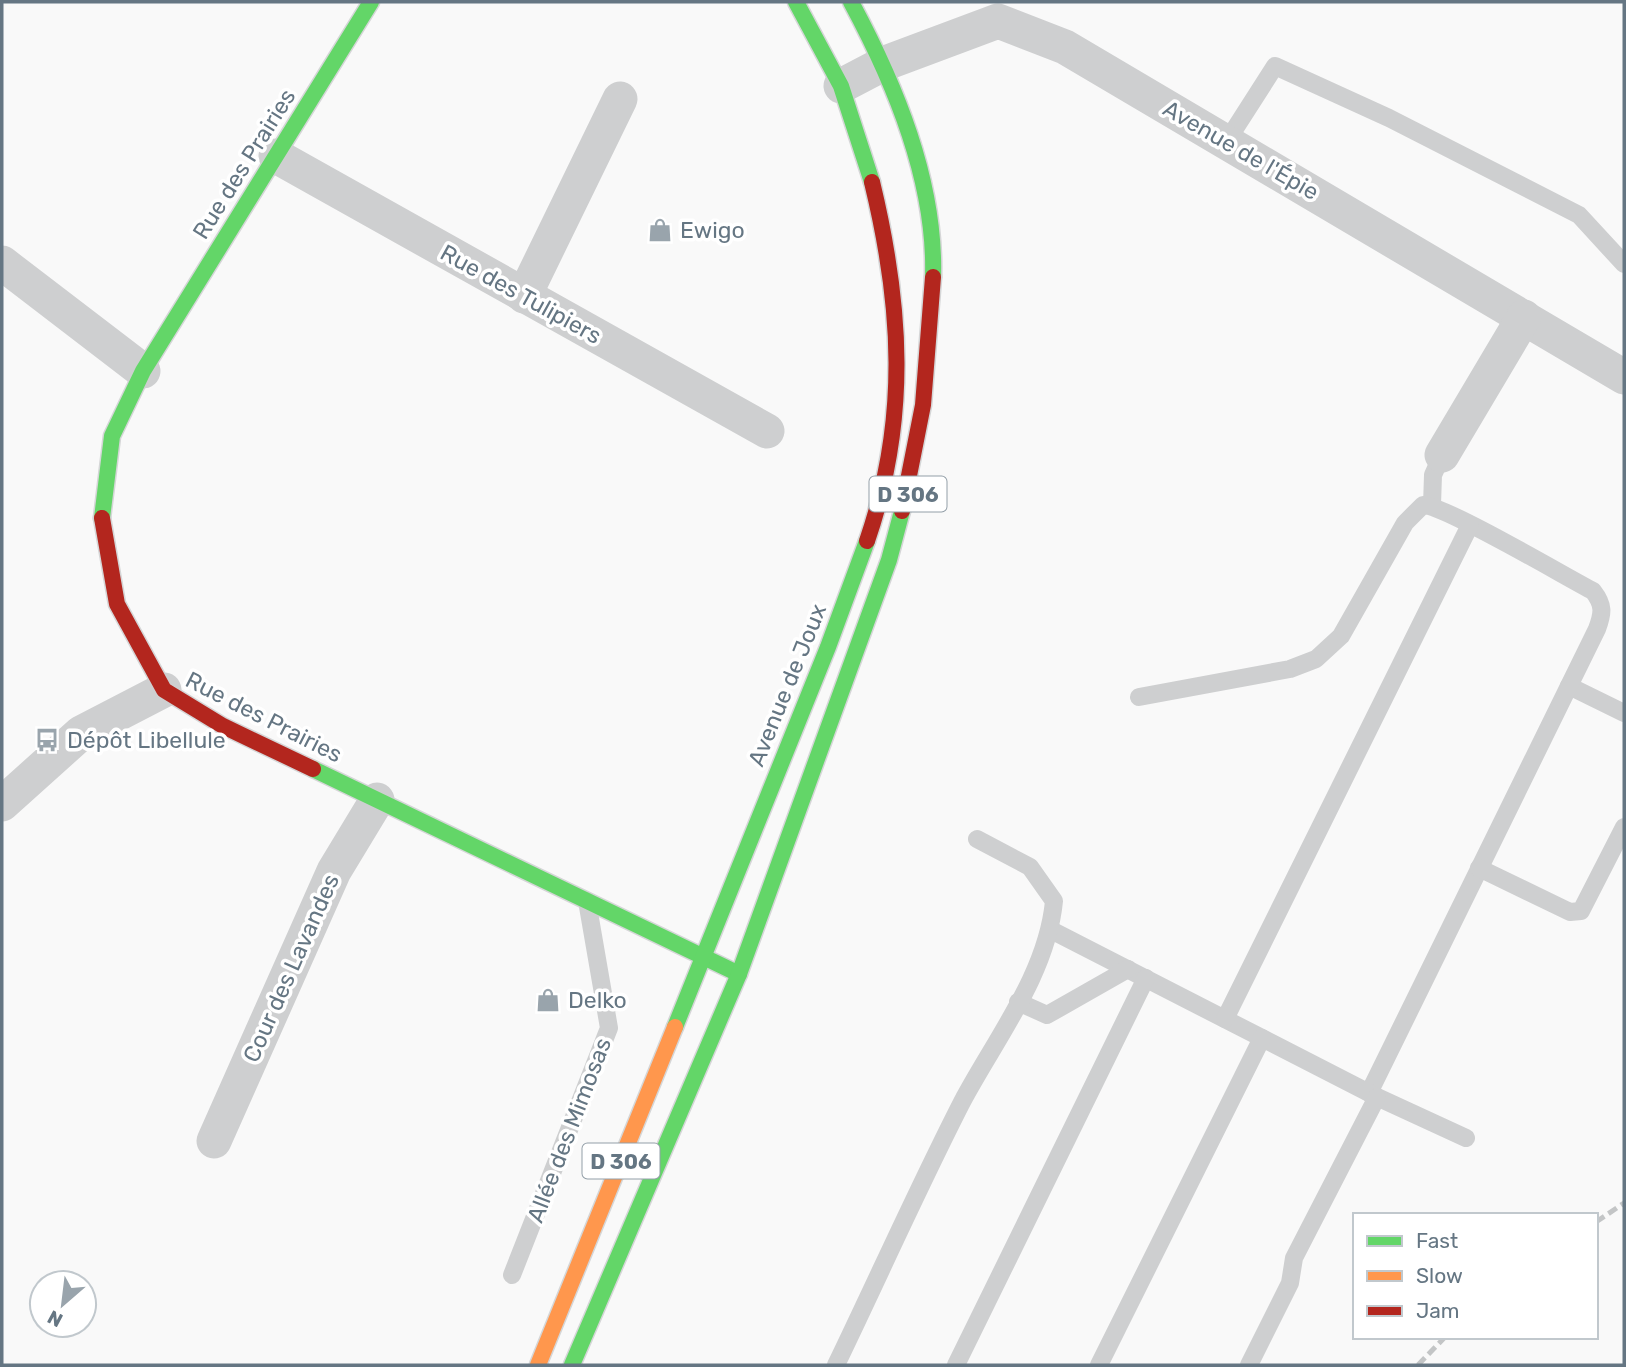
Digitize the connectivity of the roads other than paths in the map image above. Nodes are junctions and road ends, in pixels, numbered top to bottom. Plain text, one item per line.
1 (371, 2) edge
2 (796, 2) edge
3 (851, 2) edge
4 (883, 64) junction
5 (841, 86) junction
6 (620, 99) dead end
7 (1227, 141) junction
8 (276, 156) junction
9 (2, 262) edge
10 (1624, 264) edge
11 (524, 296) junction
12 (1524, 317) junction
13 (143, 371) junction
14 (1623, 373) edge
15 (767, 431) dead end
16 (1442, 455) joint
17 (1432, 505) junction
18 (1470, 525) junction
19 (1569, 686) junction
20 (164, 691) junction
21 (1139, 697) dead end
22 (1624, 713) edge
23 (377, 800) junction
24 (2, 804) edge
25 (1624, 827) edge
26 (977, 839) dead end
27 (1479, 868) junction
28 (587, 901) junction
29 (1051, 930) junction
30 (704, 957) junction
31 (1128, 969) junction
32 (739, 974) junction
33 (1146, 978) junction
34 (1018, 1002) junction
35 (1225, 1018) junction
36 (1262, 1038) junction
37 (1373, 1095) junction
38 (1466, 1138) dead end
39 (214, 1142) dead end
40 (512, 1275) dead end
41 (538, 1365) edge
42 (572, 1365) edge
43 (836, 1365) edge
44 (956, 1365) edge
45 (1098, 1365) edge
46 (1249, 1365) edge

1 - 8 main road, Rue des Prairies
2 - 5 main road, Avenue de Joux / D 306
3 - 4 main road, D 306
4 - 5 street, Avenue de l'Épie
4 - 7 street, Avenue de l'Épie
4 - 32 main road, D 306
5 - 30 main road, Avenue de Joux / D 306
6 - 11 street
7 - 10 lane
7 - 12 street, Avenue de l'Épie
8 - 11 street, Rue des Tulipiers
8 - 13 main road, Rue des Prairies
9 - 13 street
11 - 15 street, Rue des Tulipiers
12 - 14 street, Avenue de l'Épie
12 - 16 street
13 - 20 main road, Rue des Prairies
16 - 17 lane
17 - 18 lane
17 - 21 lane
18 - 19 lane
18 - 35 lane
19 - 22 lane
19 - 27 lane
20 - 23 main road, Rue des Prairies
20 - 24 street
23 - 28 main road, Rue des Prairies
23 - 39 street, Cour des Lavandes
25 - 27 lane
26 - 29 lane
27 - 37 lane
28 - 30 main road, Rue des Prairies
28 - 40 lane, Allée des Mimosas
29 - 31 lane
29 - 34 lane
30 - 32 main road, Rue des Prairies
30 - 41 main road, Avenue de Joux / D 306
31 - 33 lane
31 - 34 lane
32 - 42 main road, D 306
33 - 35 lane
33 - 44 lane
34 - 43 lane
35 - 36 lane
36 - 37 lane
36 - 45 lane
37 - 38 lane
37 - 46 lane

